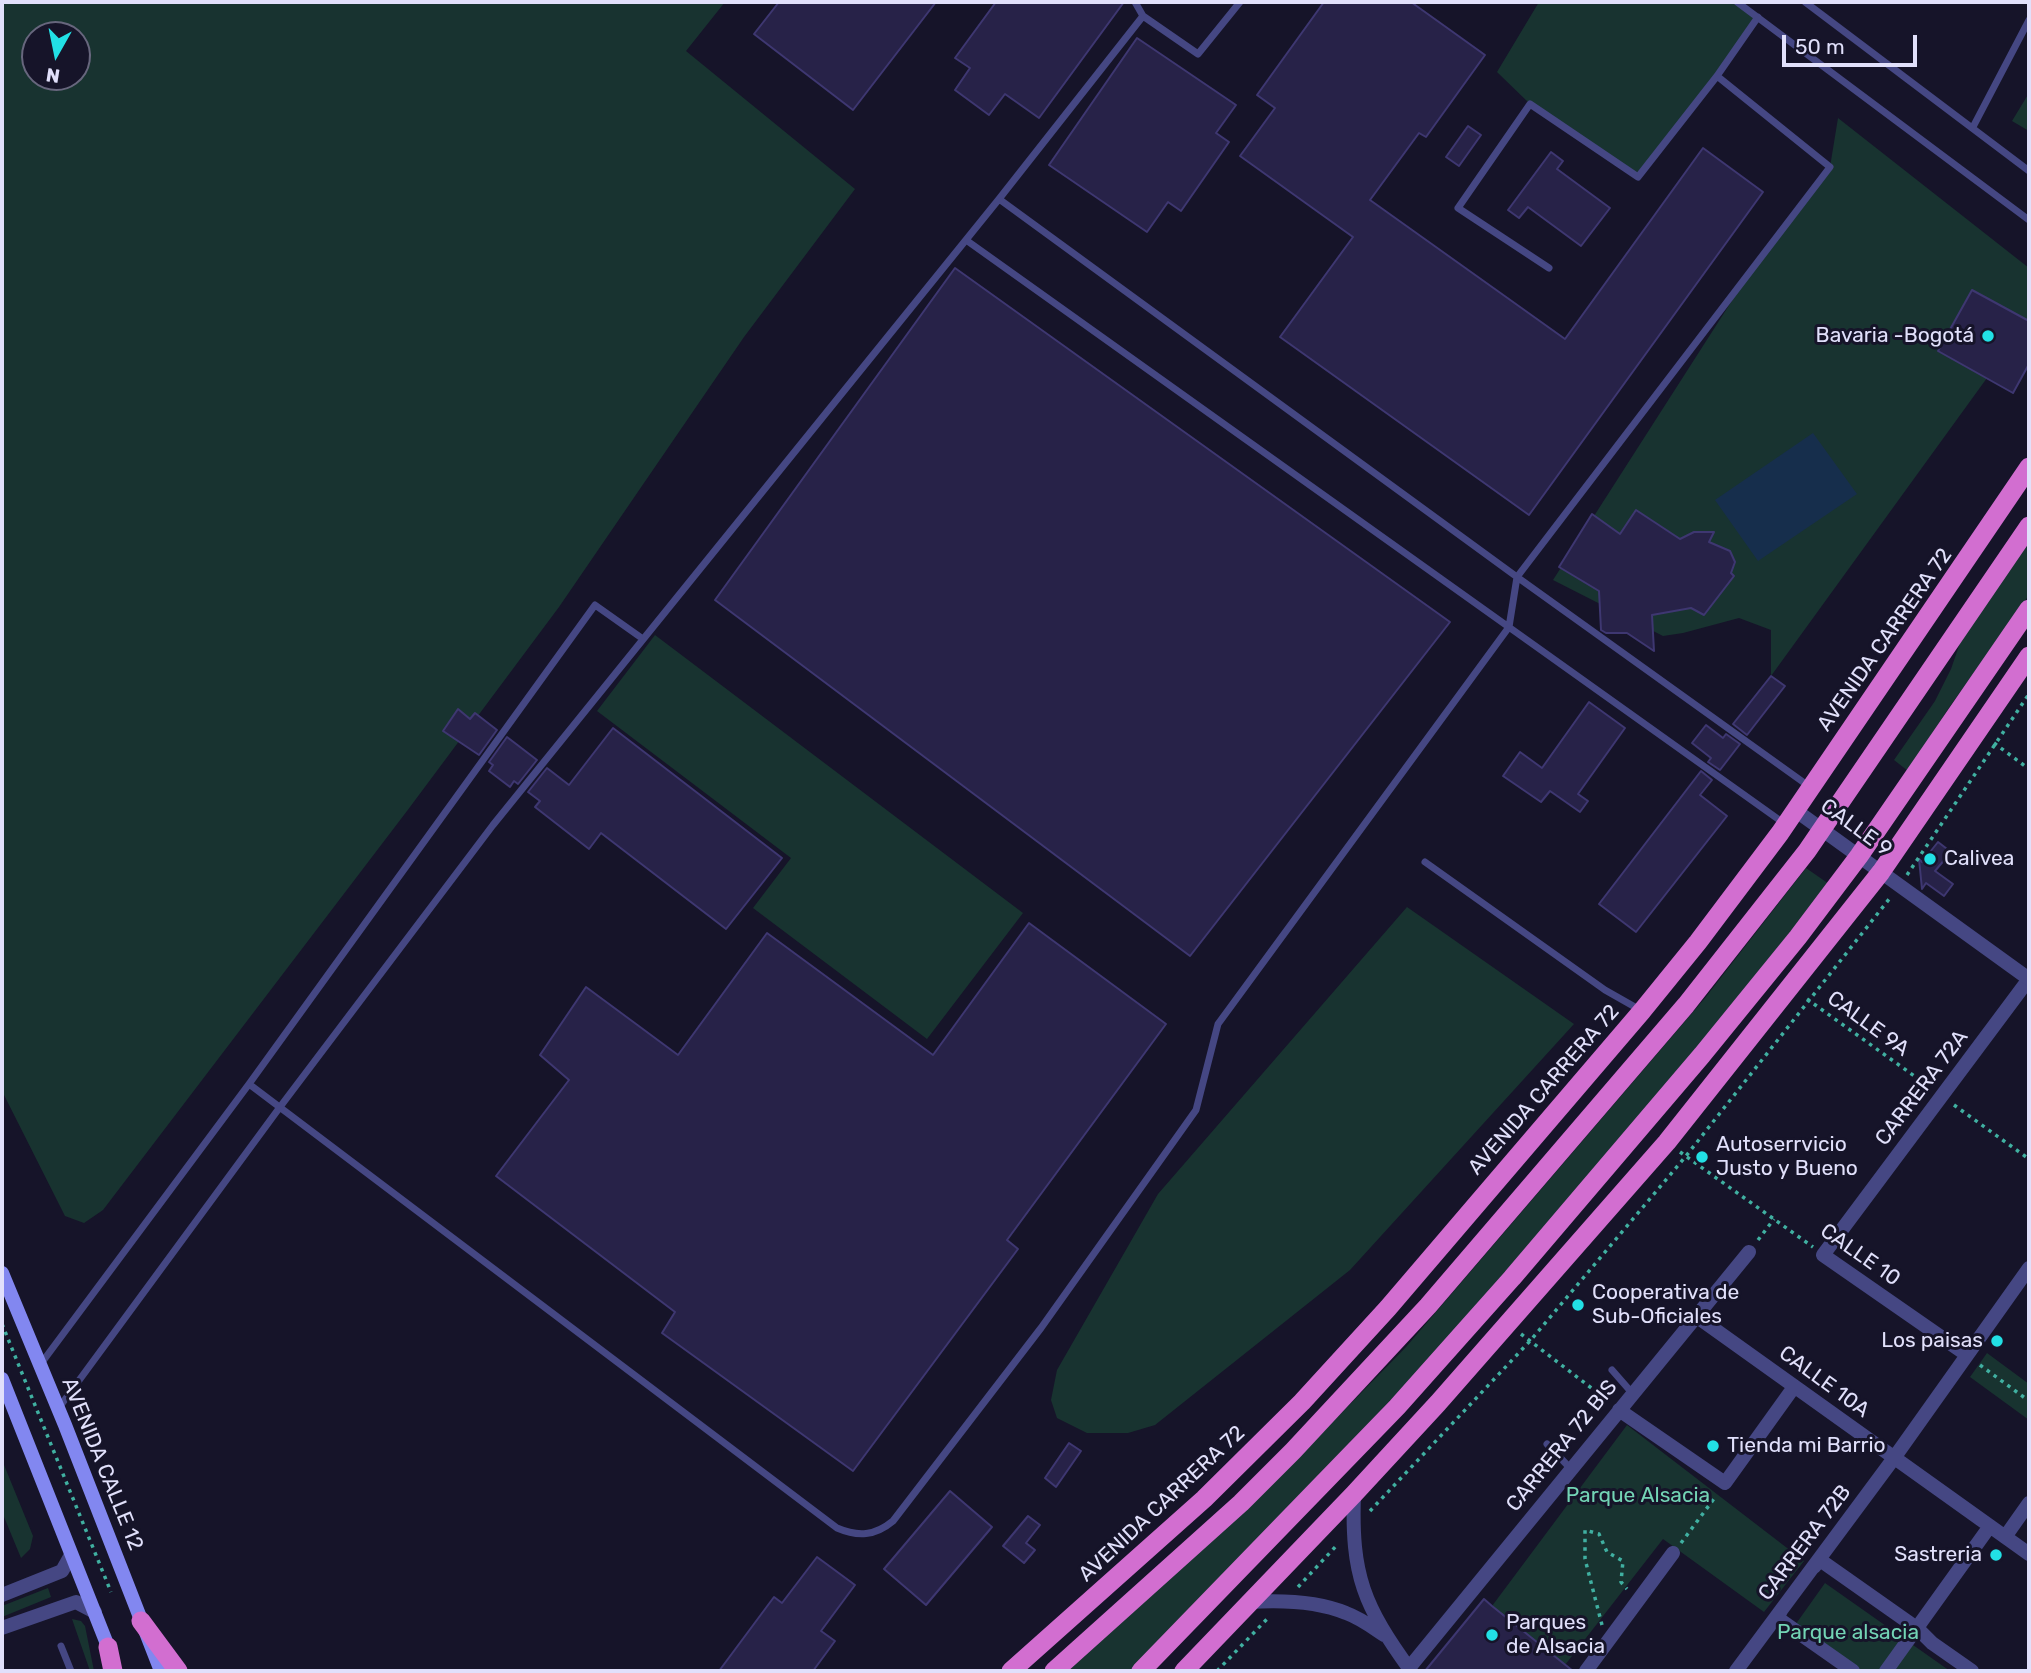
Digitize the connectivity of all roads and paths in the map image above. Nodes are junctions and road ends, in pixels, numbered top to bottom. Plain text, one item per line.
1 (1135, 2) edge
2 (1240, 2) edge
3 (1737, 2) edge
4 (1805, 2) edge
5 (1143, 16) junction
6 (1758, 17) junction
7 (2029, 20) edge
8 (1717, 76) junction
9 (1973, 127) junction
10 (2029, 171) edge
11 (999, 199) junction
12 (2029, 219) edge
13 (966, 240) junction
14 (1549, 268) dead end
15 (2029, 467) edge
16 (2029, 526) edge
17 (1517, 577) junction
18 (2029, 609) edge
19 (1509, 627) junction
20 (643, 639) junction
21 (2029, 656) edge
22 (2029, 694) edge
23 (1978, 732) junction
24 (1995, 744) junction
25 (2029, 769) edge
26 (1811, 788) junction
27 (1791, 817) junction
28 (1822, 829) junction
29 (1924, 851) dead end
30 (1859, 856) junction
31 (1425, 862) dead end
32 (1881, 872) junction
33 (1885, 905) dead end
34 (2029, 979) edge
35 (1791, 987) junction
36 (1808, 1000) junction
37 (1642, 1011) junction
38 (249, 1084) junction
39 (1942, 1096) junction
40 (279, 1107) junction
41 (1667, 1142) junction
42 (1686, 1156) junction
43 (2029, 1159) edge
44 (1774, 1219) junction
45 (1749, 1252) joint
46 (1824, 1255) junction
47 (1568, 1257) junction
48 (2029, 1268) edge
49 (2, 1273) edge
50 (1512, 1278) junction
51 (1696, 1316) junction
52 (2, 1324) edge
53 (1508, 1324) junction
54 (1530, 1341) junction
55 (1967, 1355) junction
56 (40, 1366) junction
57 (1612, 1370) dead end
58 (2, 1380) edge
59 (1794, 1387) junction
60 (1633, 1394) junction
61 (2029, 1401) edge
62 (1302, 1402) junction
63 (58, 1409) junction
64 (1619, 1410) junction
65 (1547, 1444) dead end
66 (1894, 1458) junction
67 (1284, 1460) junction
68 (1571, 1469) junction
69 (1725, 1483) junction
70 (1354, 1494) junction
71 (2029, 1503) edge
72 (1990, 1526) junction
73 (1353, 1529) junction
74 (2005, 1537) junction
75 (1673, 1553) joint
76 (2029, 1554) edge
77 (71, 1555) junction
78 (1820, 1560) junction
79 (2, 1595) edge
80 (114, 1599) dead end
81 (1638, 1601) junction
82 (1249, 1602) junction
83 (1283, 1602) junction
84 (95, 1612) junction
85 (1776, 1617) junction
86 (141, 1621) junction
87 (2, 1628) edge
88 (1918, 1629) junction
89 (1386, 1636) junction
90 (1607, 1642) junction
91 (61, 1646) dead end
92 (108, 1647) joint
93 (1410, 1670) edge
94 (71, 1671) edge
95 (116, 1671) edge
96 (161, 1671) edge
97 (178, 1671) edge
98 (1011, 1671) edge
99 (1054, 1671) edge
100 (1141, 1671) edge
101 (1184, 1671) edge
102 (1217, 1671) edge
103 (1586, 1671) edge
104 (1736, 1671) edge
105 (1853, 1671) edge
106 (1886, 1671) edge
107 (1972, 1671) edge

1 - 5 lane
2 - 5 lane
3 - 6 lane
4 - 9 lane
5 - 11 lane
6 - 8 lane
6 - 12 lane
7 - 9 lane
8 - 14 lane
8 - 17 lane
9 - 10 lane
11 - 13 lane
11 - 17 lane
13 - 19 lane
13 - 20 lane
15 - 26 highway, AVENIDA CARRERA 72
16 - 28 highway
17 - 19 lane
17 - 26 lane
18 - 30 highway
19 - 27 lane
19 - 40 lane
20 - 38 lane
20 - 40 lane
21 - 23 highway
22 - 24 path
23 - 24 path
23 - 32 highway
24 - 25 path
24 - 29 path
26 - 27 highway, AVENIDA CARRERA 72
27 - 28 street, CALLE 9
27 - 37 highway, AVENIDA CARRERA 72
28 - 30 street, CALLE 9
28 - 67 highway
30 - 32 street, CALLE 9
30 - 50 highway
31 - 37 lane
32 - 34 street, CALLE 9
32 - 35 highway
33 - 36 path
34 - 39 street, CARRERA 72A
35 - 36 path, CALLE 9A
35 - 41 highway
36 - 39 path, CALLE 9A
36 - 42 path
37 - 62 highway, AVENIDA CARRERA 72
38 - 40 lane
38 - 56 lane
39 - 43 path, CALLE 9A
39 - 46 street, CARRERA 72A
40 - 63 lane
41 - 42 path, CALLE 10
41 - 47 highway
42 - 44 path, CALLE 10
42 - 54 path
44 - 45 path
44 - 46 path, CALLE 10
45 - 51 street, CARRERA 72 BIS
46 - 55 street, CALLE 10
47 - 50 highway
47 - 53 highway
48 - 55 street, CARRERA 72B
49 - 56 main road, AVENIDA CALLE 12
50 - 100 highway
51 - 59 street, CALLE 10A
51 - 60 street, CARRERA 72 BIS
52 - 80 path
53 - 54 path
53 - 70 highway
54 - 64 path
54 - 73 path
55 - 61 path
55 - 66 street, CARRERA 72B
56 - 63 main road, AVENIDA CALLE 12
57 - 60 lane
58 - 77 main road
59 - 66 street, CALLE 10A
59 - 69 street
60 - 64 street, CARRERA 72 BIS
62 - 67 highway
62 - 98 highway, AVENIDA CARRERA 72
63 - 86 main road, AVENIDA CALLE 12
64 - 68 street, CARRERA 72 BIS
64 - 69 street
65 - 68 lane
66 - 72 street, CALLE 10A
66 - 78 street, CARRERA 72B
67 - 99 highway
68 - 93 street, CARRERA 72 BIS
69 - 75 path
70 - 73 street
70 - 82 highway
71 - 74 street
72 - 74 street, CALLE 10A
72 - 88 street
73 - 83 path
73 - 89 street
74 - 76 street, CALLE 10A
75 - 81 street
77 - 79 street
77 - 84 main road
78 - 85 street, CARRERA 72B
78 - 88 street
81 - 90 street
81 - 90 path
82 - 83 street
82 - 101 highway
83 - 89 street
83 - 102 path
84 - 87 street
84 - 92 main road
85 - 104 street, CARRERA 72B
85 - 105 street
86 - 96 main road, AVENIDA CALLE 12
86 - 97 highway
88 - 106 street
88 - 107 street
89 - 93 street
90 - 103 street
91 - 94 lane
92 - 95 highway

